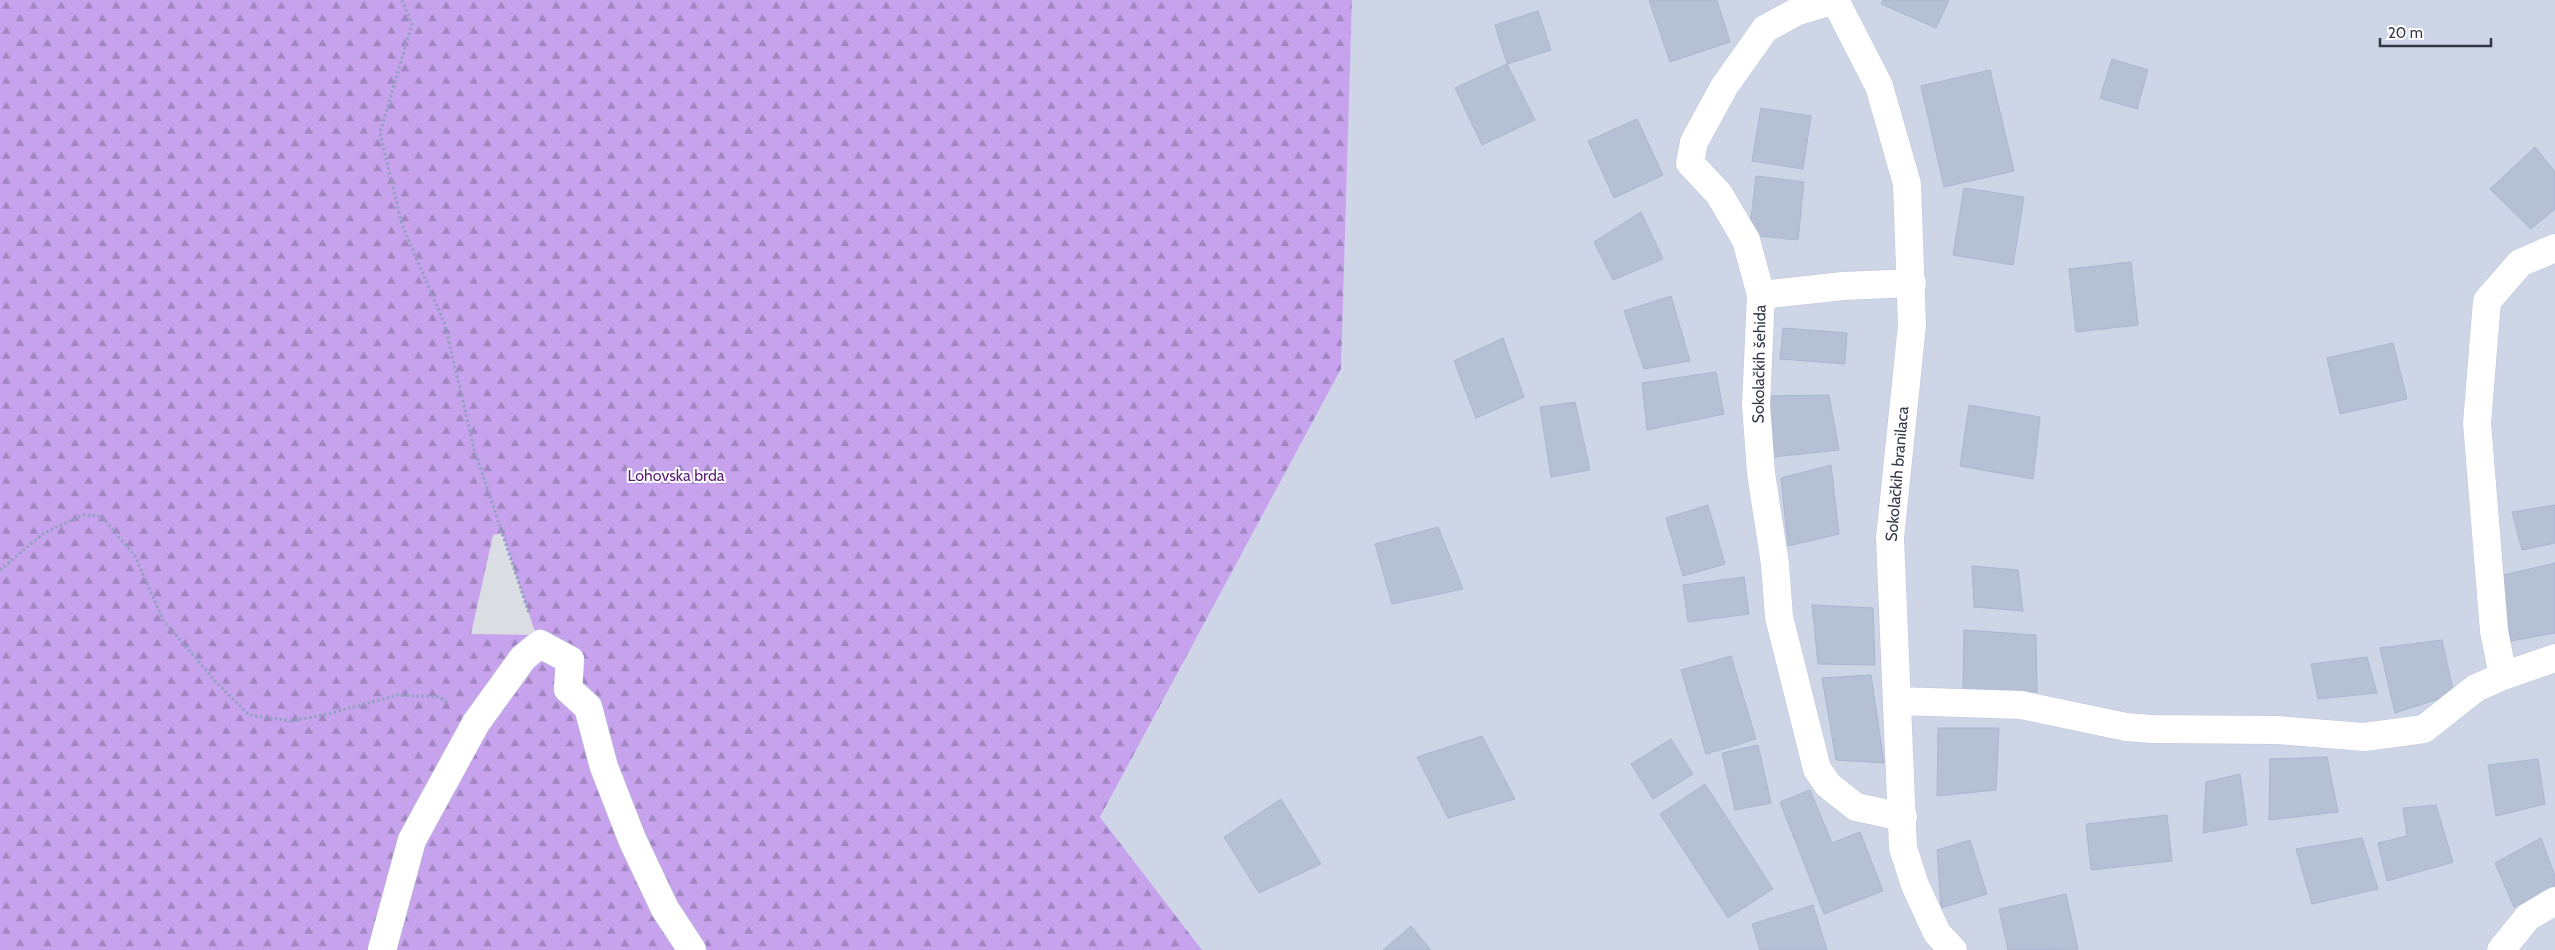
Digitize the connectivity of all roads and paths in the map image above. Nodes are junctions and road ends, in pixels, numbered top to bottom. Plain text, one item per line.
1 (402, 0) edge
2 (1835, 0) edge
3 (2555, 248) edge
4 (1912, 283) junction
5 (1761, 295) junction
6 (0, 570) edge
7 (540, 644) junction
8 (2555, 658) edge
9 (2504, 676) junction
10 (1898, 701) junction
11 (476, 724) junction
12 (1903, 817) junction
13 (2555, 901) edge
14 (382, 950) edge
15 (692, 950) edge
16 (1953, 950) edge
17 (2501, 950) edge

1 - 7 path
2 - 4 street, Sokolačkih branilaca
2 - 5 street, Sokolačkih šehida
3 - 9 street
4 - 5 street
4 - 10 street, Sokolačkih branilaca
5 - 12 street, Sokolačkih šehida
6 - 11 path
7 - 11 street
7 - 15 street
8 - 9 street
9 - 10 street
10 - 12 street, Sokolačkih branilaca
11 - 14 street
12 - 16 street, Sokolačkih branilaca
13 - 17 street

